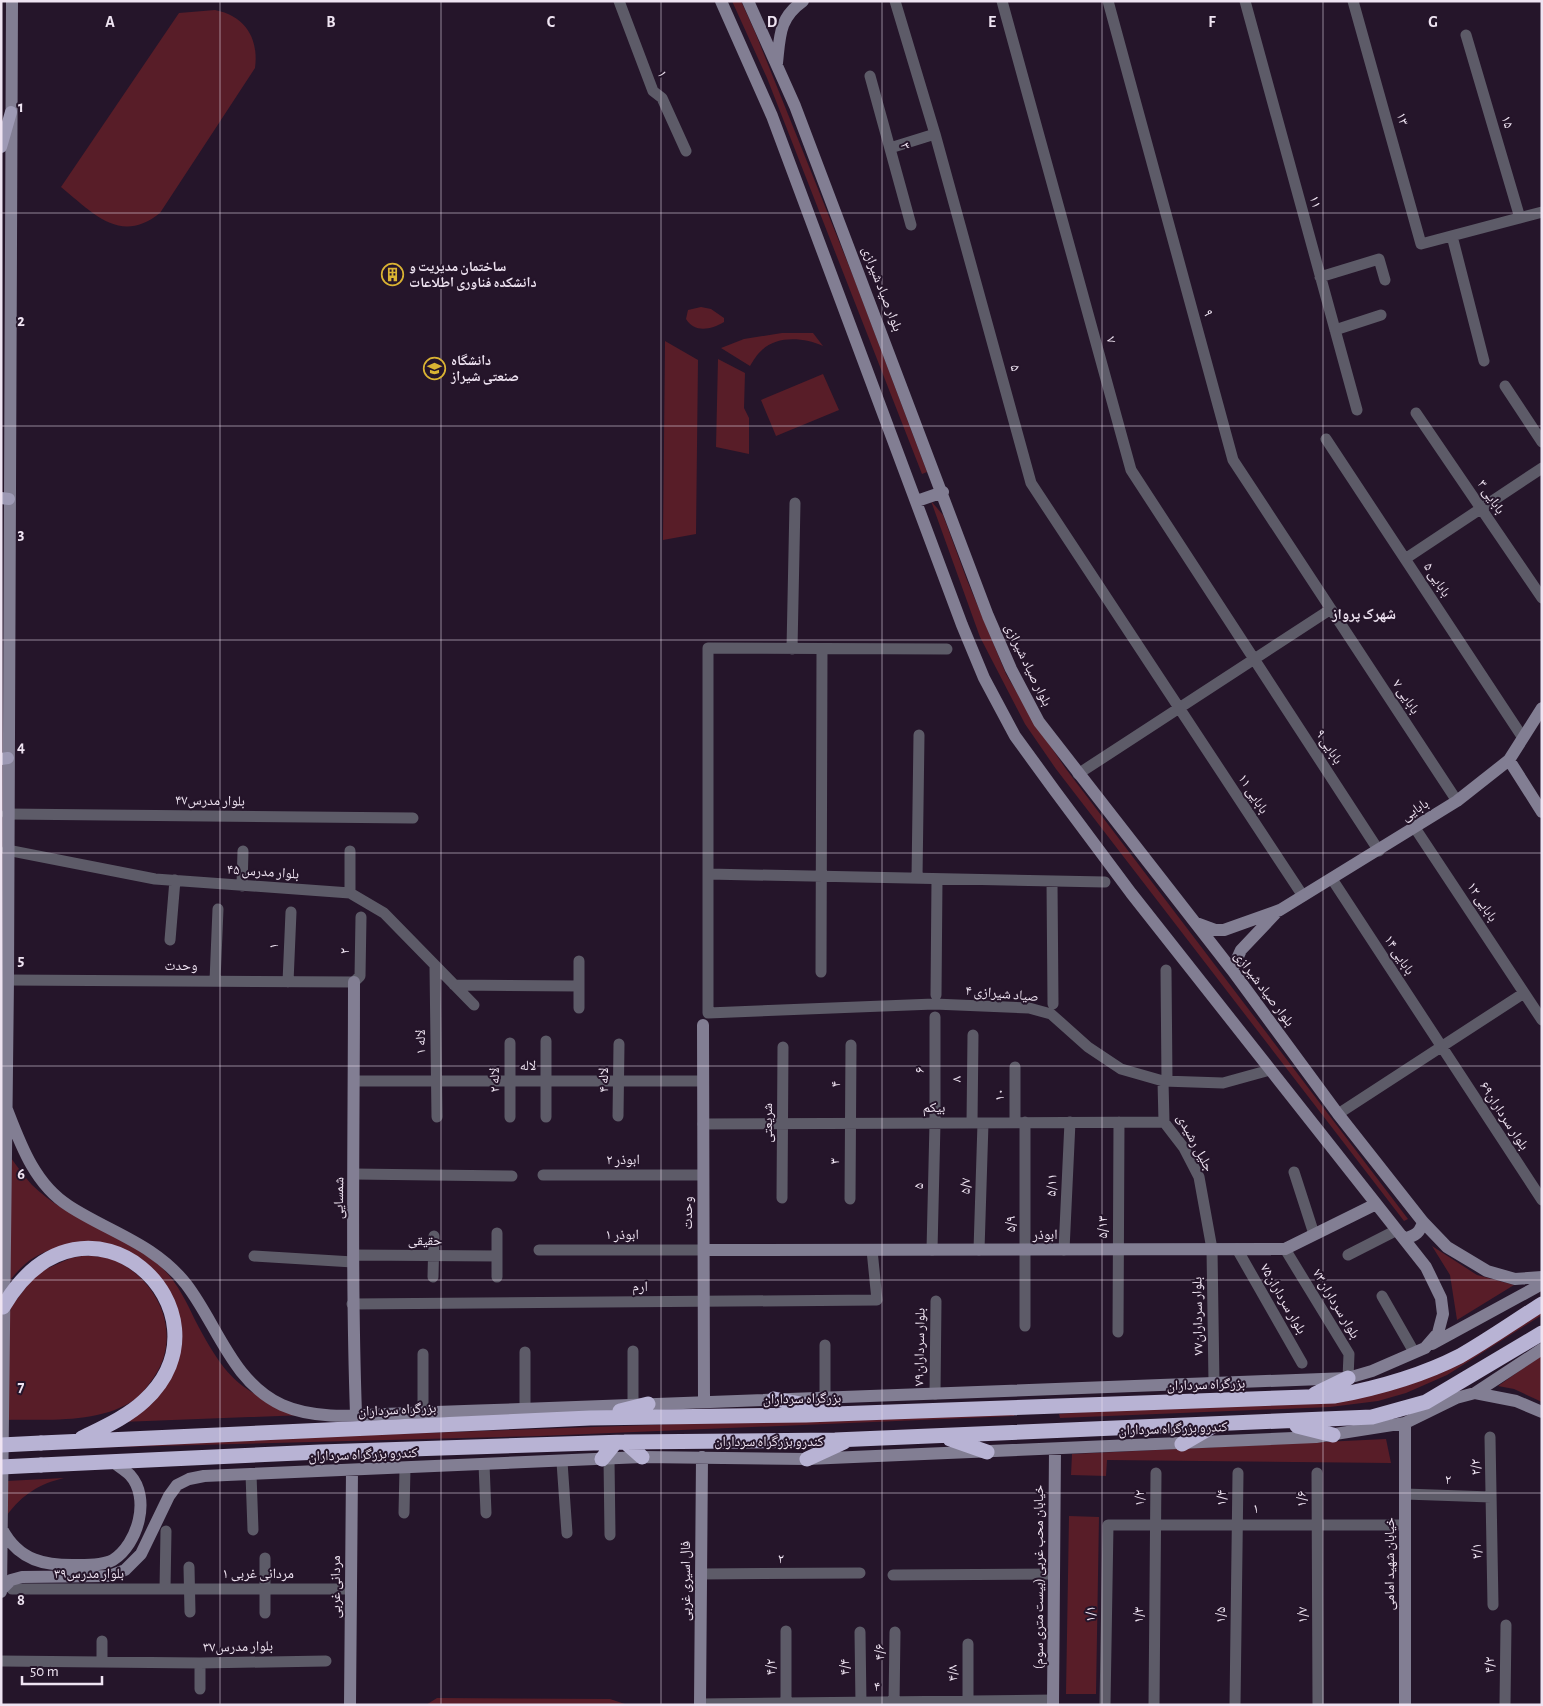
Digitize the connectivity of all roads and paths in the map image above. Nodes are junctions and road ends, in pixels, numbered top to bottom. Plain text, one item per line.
1 (12, 1) edge
2 (619, 1) edge
3 (721, 1) edge
4 (748, 1) edge
5 (804, 1) edge
6 (895, 1) edge
7 (1002, 1) edge
8 (1108, 1) edge
9 (1244, 1) edge
10 (1353, 1) edge
11 (1466, 35) dead end
12 (777, 63) junction
13 (870, 76) dead end
14 (11, 112) junction
15 (935, 134) junction
16 (1, 147) edge
17 (890, 148) junction
18 (686, 151) dead end
19 (1542, 212) edge
20 (1520, 218) junction
21 (911, 225) dead end
22 (1452, 236) junction
23 (1320, 277) junction
24 (1385, 280) dead end
25 (1381, 315) dead end
26 (1335, 330) junction
27 (1484, 361) dead end
28 (1505, 386) dead end
29 (1358, 410) dead end
30 (1416, 413) dead end
31 (1326, 439) dead end
32 (1542, 442) edge
33 (1542, 468) edge
34 (942, 492) junction
35 (5, 499) edge
36 (917, 501) junction
37 (795, 503) dead end
38 (1481, 509) junction
39 (1405, 559) junction
40 (1542, 598) edge
41 (1331, 609) junction
42 (792, 649) junction
43 (822, 649) junction
44 (947, 649) dead end
45 (1254, 659) junction
46 (1179, 708) junction
47 (1542, 708) edge
48 (919, 735) dead end
49 (1523, 738) junction
50 (4, 759) edge
51 (1509, 760) junction
52 (1078, 774) junction
53 (1457, 801) junction
54 (1542, 812) edge
55 (8, 814) junction
56 (412, 818) dead end
57 (1415, 828) junction
58 (7, 850) junction
59 (243, 851) dead end
60 (1378, 851) junction
61 (350, 852) dead end
62 (708, 874) junction
63 (821, 877) junction
64 (917, 878) junction
65 (937, 879) junction
66 (1332, 879) junction
67 (175, 880) junction
68 (1052, 881) junction
69 (1105, 882) dead end
70 (242, 886) junction
71 (350, 893) junction
72 (1303, 896) junction
73 (218, 908) dead end
74 (1280, 910) junction
75 (291, 912) dead end
76 (361, 917) dead end
77 (1195, 923) junction
78 (170, 940) dead end
79 (579, 961) dead end
80 (435, 967) junction
81 (1166, 970) dead end
82 (1232, 970) junction
83 (820, 972) dead end
84 (8, 980) junction
85 (215, 981) junction
86 (288, 982) junction
87 (354, 982) junction
88 (454, 985) junction
89 (579, 986) junction
90 (1524, 993) junction
91 (936, 994) dead end
92 (1053, 1004) dead end
93 (474, 1005) dead end
94 (579, 1008) dead end
95 (935, 1017) dead end
96 (705, 1019) junction
97 (1542, 1020) edge
98 (973, 1035) dead end
99 (546, 1041) dead end
100 (510, 1043) dead end
101 (619, 1044) dead end
102 (851, 1045) dead end
103 (783, 1047) dead end
104 (1441, 1047) junction
105 (1015, 1067) dead end
106 (1270, 1070) junction
107 (354, 1081) junction
108 (437, 1081) junction
109 (510, 1081) junction
110 (546, 1081) junction
111 (619, 1081) junction
112 (703, 1081) junction
113 (1165, 1081) junction
114 (6, 1107) junction
115 (1338, 1114) junction
116 (618, 1116) dead end
117 (437, 1117) dead end
118 (510, 1117) dead end
119 (546, 1117) dead end
120 (1070, 1122) junction
121 (1119, 1122) junction
122 (1164, 1122) junction
123 (850, 1123) junction
124 (935, 1123) junction
125 (977, 1123) junction
126 (1020, 1123) junction
127 (703, 1124) junction
128 (782, 1124) junction
129 (1294, 1172) dead end
130 (354, 1174) junction
131 (543, 1175) dead end
132 (703, 1175) junction
133 (512, 1176) dead end
134 (782, 1198) dead end
135 (850, 1198) dead end
136 (1542, 1200) edge
137 (1376, 1204) junction
138 (1422, 1222) junction
139 (497, 1233) dead end
140 (1314, 1234) junction
141 (1401, 1234) junction
142 (434, 1236) dead end
143 (1212, 1249) junction
144 (1237, 1249) junction
145 (1285, 1249) junction
146 (539, 1250) dead end
147 (704, 1250) junction
148 (872, 1250) junction
149 (932, 1250) junction
150 (979, 1250) junction
151 (1026, 1250) junction
152 (1064, 1250) junction
153 (1118, 1250) junction
154 (1348, 1255) dead end
155 (254, 1256) dead end
156 (433, 1256) junction
157 (497, 1256) junction
158 (353, 1258) junction
159 (433, 1277) dead end
160 (497, 1277) dead end
161 (1542, 1277) edge
162 (1542, 1284) edge
163 (1382, 1296) dead end
164 (704, 1301) junction
165 (936, 1301) dead end
166 (352, 1304) junction
167 (1542, 1304) edge
168 (3, 1307) junction
169 (1025, 1326) dead end
170 (1118, 1332) dead end
171 (1542, 1334) edge
172 (825, 1345) dead end
173 (1542, 1349) edge
174 (1419, 1350) junction
175 (525, 1352) dead end
176 (634, 1352) dead end
177 (423, 1354) dead end
178 (1302, 1363) dead end
179 (1348, 1378) junction
180 (1214, 1383) junction
181 (935, 1394) junction
182 (1475, 1394) junction
183 (825, 1398) junction
184 (1309, 1398) junction
185 (774, 1400) junction
186 (704, 1402) junction
187 (641, 1405) junction
188 (1034, 1407) junction
189 (525, 1409) junction
190 (423, 1412) junction
191 (1542, 1412) edge
192 (356, 1414) junction
193 (851, 1414) junction
194 (590, 1418) junction
195 (1281, 1422) junction
196 (1405, 1423) junction
197 (1215, 1425) junction
198 (1036, 1432) junction
199 (941, 1436) junction
200 (1333, 1436) junction
201 (1490, 1436) dead end
202 (852, 1439) junction
203 (76, 1441) junction
204 (620, 1443) junction
205 (1182, 1444) junction
206 (1, 1445) edge
207 (1054, 1449) junction
208 (987, 1452) junction
209 (642, 1457) junction
210 (702, 1457) junction
211 (606, 1459) junction
212 (807, 1459) junction
213 (112, 1461) junction
214 (562, 1462) junction
215 (484, 1464) junction
216 (1, 1467) edge
217 (405, 1468) junction
218 (352, 1470) junction
219 (1156, 1473) dead end
220 (1238, 1473) dead end
221 (251, 1474) junction
222 (1317, 1474) dead end
223 (1405, 1494) junction
224 (1491, 1497) junction
225 (404, 1513) dead end
226 (486, 1513) dead end
227 (1236, 1524) junction
228 (1317, 1524) junction
229 (1405, 1524) junction
230 (1108, 1525) joint
231 (1154, 1525) junction
232 (2, 1529) edge
233 (253, 1530) dead end
234 (166, 1531) dead end
235 (567, 1534) dead end
236 (610, 1534) dead end
237 (265, 1558) dead end
238 (189, 1567) dead end
239 (701, 1574) junction
240 (860, 1574) dead end
241 (1054, 1574) junction
242 (893, 1575) dead end
243 (265, 1589) junction
244 (351, 1589) junction
245 (5, 1590) edge
246 (165, 1590) junction
247 (190, 1590) junction
248 (1493, 1605) dead end
249 (190, 1612) dead end
250 (265, 1613) dead end
251 (1506, 1625) dead end
252 (786, 1631) dead end
253 (860, 1632) dead end
254 (895, 1632) dead end
255 (102, 1641) dead end
256 (968, 1644) dead end
257 (1, 1661) edge
258 (326, 1661) dead end
259 (102, 1662) junction
260 (200, 1663) junction
261 (200, 1689) dead end
262 (1053, 1702) edge
263 (894, 1703) edge
264 (968, 1703) edge
265 (700, 1704) edge
266 (786, 1704) edge
267 (860, 1704) edge
268 (350, 1705) edge
269 (1105, 1705) edge
270 (1154, 1705) edge
271 (1236, 1705) edge
272 (1318, 1705) edge
273 (1405, 1705) edge
274 (1505, 1705) edge

1 - 14 main road
2 - 18 street, ۱
3 - 36 main road
4 - 12 main road, بلوار صیاد شیرازی
5 - 12 main road
6 - 15 street, ۵
7 - 45 street, ۷
8 - 41 street, ۹
9 - 23 street, ۱۱
10 - 22 street, ۱۳
11 - 20 street, ۱۵
12 - 34 main road, بلوار صیاد شیرازی
13 - 17 street, ۳
14 - 16 main road
14 - 35 main road
15 - 17 street
15 - 46 street, ۵
17 - 21 street, ۳
19 - 20 street
20 - 22 street
22 - 27 street
23 - 24 street
23 - 26 street, ۱۱
25 - 26 street
26 - 29 street, ۱۱
28 - 32 street
30 - 38 street, بابایی ۳
31 - 39 street, بابایی ۵
33 - 38 street
34 - 36 main road
34 - 52 main road, بلوار صیاد شیرازی
35 - 50 main road
36 - 106 main road
37 - 42 street
38 - 39 street
38 - 40 street, بابایی ۳
39 - 49 street, بابایی ۵
41 - 45 street
41 - 53 street, بابایی ۷
42 - 43 street
42 - 62 street
43 - 44 street
43 - 63 street
45 - 46 street
45 - 60 street, بابایی ۹
46 - 52 street
46 - 72 street, بابایی ۱۱
47 - 49 main road, بابایی
48 - 64 street
49 - 51 main road, بابایی
50 - 55 main road
51 - 53 main road, بابایی
51 - 54 main road
52 - 77 main road, بلوار صیاد شیرازی
53 - 57 main road, بابایی
55 - 56 street, بلوار مدرس۴۷
55 - 58 main road
57 - 60 main road, بابایی
57 - 90 street, بابایی ۱۲
58 - 67 street, ۴۵ بلوار مدرس
58 - 84 main road
59 - 70 street
60 - 66 main road, بابایی
61 - 71 street
62 - 63 street
62 - 96 street
63 - 64 street
63 - 83 street
64 - 65 street
65 - 68 street
65 - 91 street
66 - 72 main road, بابایی
66 - 104 street, بابایی ۱۴
67 - 70 street, ۴۵ بلوار مدرس
67 - 78 street
68 - 69 street
68 - 92 street
70 - 71 street, ۴۵ بلوار مدرس
71 - 80 street, ۴۵ بلوار مدرس
72 - 74 main road, بابایی
73 - 85 street
74 - 77 main road, بابایی
74 - 82 main road, بابایی
75 - 86 street, ۱
76 - 87 street, ۲
77 - 82 main road, بلوار صیاد شیرازی
79 - 89 street
80 - 88 street, ۴۵ بلوار مدرس
80 - 108 street, لاله ۱
81 - 113 street, جلیل رشیدی
82 - 115 main road, بلوار صیاد شیرازی
84 - 85 street, وحدت
84 - 114 main road
85 - 86 street, وحدت
86 - 87 street, وحدت
87 - 107 main road, شمسایی
88 - 89 street
88 - 93 street, ۴۵ بلوار مدرس
89 - 94 street
90 - 97 street, بابایی ۱۲
90 - 104 street
95 - 124 street, ۶
96 - 112 main road, وحدت
96 - 113 street, صیاد شیرازی ۴
98 - 125 street, ۸
99 - 110 street
100 - 109 street, لاله ۲
101 - 111 street, لاله ۴
102 - 123 street, ۴
103 - 128 street, شریعتی
104 - 115 street
104 - 136 street, بلوار سرداران۶۹
105 - 126 street, ۱۰
106 - 113 street, صیاد شیرازی ۴
106 - 137 main road
107 - 108 street, لاله
107 - 130 main road, شمسایی
108 - 109 street, لاله
108 - 117 street, لاله ۱
109 - 110 street, لاله
109 - 118 street, لاله ۲
110 - 111 street, لاله
110 - 119 street
111 - 112 street, لاله
111 - 116 street, لاله ۴
112 - 127 main road, وحدت
113 - 122 street, جلیل رشیدی
114 - 168 main road
114 - 192 main road
115 - 138 main road, بلوار صیاد شیرازی
120 - 121 street, بیکم
120 - 126 street, بیکم
120 - 152 street, ۵/۱۱
121 - 122 street, بیکم
121 - 153 street, ۵/۱۳
122 - 143 street, جلیل رشیدی
123 - 124 street, بیکم
123 - 128 street, بیکم
123 - 135 street, ۳
124 - 125 street, بیکم
124 - 149 street, ۵
125 - 126 street, بیکم
125 - 150 street, ۵/۷
126 - 151 street, ۵/۹
127 - 128 street, بیکم
127 - 132 main road, وحدت
128 - 134 street, شریعتی
129 - 140 street
130 - 133 street
130 - 158 main road, شمسایی
131 - 132 street, ابوذر ۲
132 - 147 main road, وحدت
137 - 140 main road, ابوذر
137 - 141 main road
138 - 141 main road
138 - 161 main road, بلوار صیاد شیرازی
139 - 157 street
140 - 145 main road, ابوذر
141 - 154 street
141 - 174 main road
142 - 156 street
143 - 144 main road, ابوذر
143 - 153 main road, ابوذر
143 - 180 street, بلوار سرداران۷۷
144 - 145 main road, ابوذر
144 - 178 street, بلوار سرداران۷۵
145 - 179 street, بلوار سرداران۷۳
146 - 147 street, ابوذر ۱
147 - 148 main road, ابوذر
147 - 164 main road, وحدت
148 - 149 main road, ابوذر
148 - 164 street, ارم
149 - 150 main road, ابوذر
150 - 151 main road, ابوذر
151 - 152 main road, ابوذر
151 - 169 street, ۵/۹
152 - 153 main road, ابوذر
153 - 170 street, ۵/۱۳
155 - 158 street, حقیقی
156 - 157 street, حقیقی
156 - 158 street, حقیقی
156 - 159 street
157 - 160 street
158 - 166 main road, شمسایی
162 - 174 main road
163 - 174 street
164 - 166 street, ارم
164 - 186 main road, وحدت
165 - 181 street, بلوار سرداران۷۹
166 - 192 main road, شمسایی
167 - 184 highway, بزرگراه سرداران
168 - 203 highway
168 - 232 main road
171 - 195 highway
172 - 183 street
173 - 182 main road
174 - 179 main road
175 - 189 street
176 - 187 street
177 - 190 street
179 - 180 main road
179 - 184 highway
180 - 181 main road
181 - 183 main road
182 - 191 main road
182 - 196 main road, کندرو بزرگراه سرداران
183 - 185 main road
184 - 188 highway, بزرگراه سرداران
185 - 186 main road
185 - 193 highway
186 - 187 main road
187 - 189 main road
187 - 194 highway
188 - 193 highway, بزرگراه سرداران
188 - 198 highway
189 - 190 main road
190 - 192 main road
193 - 194 highway, بزرگراه سرداران
194 - 203 highway, بزرگراه سرداران
195 - 197 highway
195 - 200 highway
196 - 200 main road, کندرو بزرگراه سرداران
196 - 223 main road, خیابان شهید امامی
197 - 198 highway
197 - 205 highway
198 - 199 highway
199 - 202 highway
199 - 208 highway
200 - 205 main road, کندرو بزرگراه سرداران
201 - 224 street, ۲/۲
202 - 204 highway
202 - 212 highway
203 - 206 highway, بزرگراه سرداران, bridge
204 - 209 highway
204 - 211 highway
204 - 213 highway
205 - 207 main road, کندرو بزرگراه سرداران
207 - 208 main road, کندرو بزرگراه سرداران
207 - 241 main road, خیابان محب غربی (بیست متری سوم)
208 - 212 main road, کندرو بزرگراه سرداران
209 - 210 main road, کندرو بزرگراه سرداران
209 - 211 main road, کندرو بزرگراه سرداران
210 - 212 main road, کندرو بزرگراه سرداران
210 - 239 main road, فال اسیری غربی
211 - 214 main road, کندرو بزرگراه سرداران
211 - 236 street
213 - 216 highway, bridge
213 - 232 main road
214 - 215 main road, کندرو بزرگراه سرداران
214 - 235 street
215 - 217 main road, کندرو بزرگراه سرداران
215 - 226 street
217 - 218 main road, کندرو بزرگراه سرداران
217 - 225 street
218 - 221 main road, کندرو بزرگراه سرداران
218 - 244 main road, مردانی غربی
219 - 231 street, ۱/۲
220 - 227 street, ۱/۴
221 - 233 street
221 - 245 main road, کندرو بزرگراه سرداران
222 - 228 street, ۱/۶
223 - 224 street, ۲
223 - 229 main road, خیابان شهید امامی
224 - 248 street, ۲/۱
227 - 228 street, ۱
227 - 231 street, ۱
227 - 271 street, ۱/۵
228 - 229 street, ۱
228 - 272 street, ۱/۷
229 - 273 main road, خیابان شهید امامی
230 - 231 street, ۱
230 - 269 street, ۱/۱
231 - 270 street, ۱/۳
232 - 245 main road
234 - 246 street
237 - 243 street
238 - 247 street
239 - 240 street, ۲
239 - 265 main road, فال اسیری غربی
241 - 242 street
241 - 262 main road, خیابان محب غربی (بیست متری سوم)
243 - 244 street, مردانی غربی ۱
243 - 247 street, مردانی غربی ۱
243 - 250 street
244 - 268 main road, مردانی غربی
245 - 246 street, بلوار مدرس۳۹
246 - 247 street, مردانی غربی ۱
247 - 249 street
251 - 274 street, ۴/۲
252 - 266 street, ۴/۲
253 - 267 street, ۴/۴
254 - 263 street, ۴/۶
255 - 259 street
256 - 264 street, ۴/۸
257 - 259 street, بلوار مدرس۳۷
258 - 260 street, بلوار مدرس۳۷
259 - 260 street, بلوار مدرس۳۷
260 - 261 street
262 - 264 street, ۴
263 - 264 street, ۴
263 - 267 street, ۴
265 - 266 street, ۴
266 - 267 street, ۴

